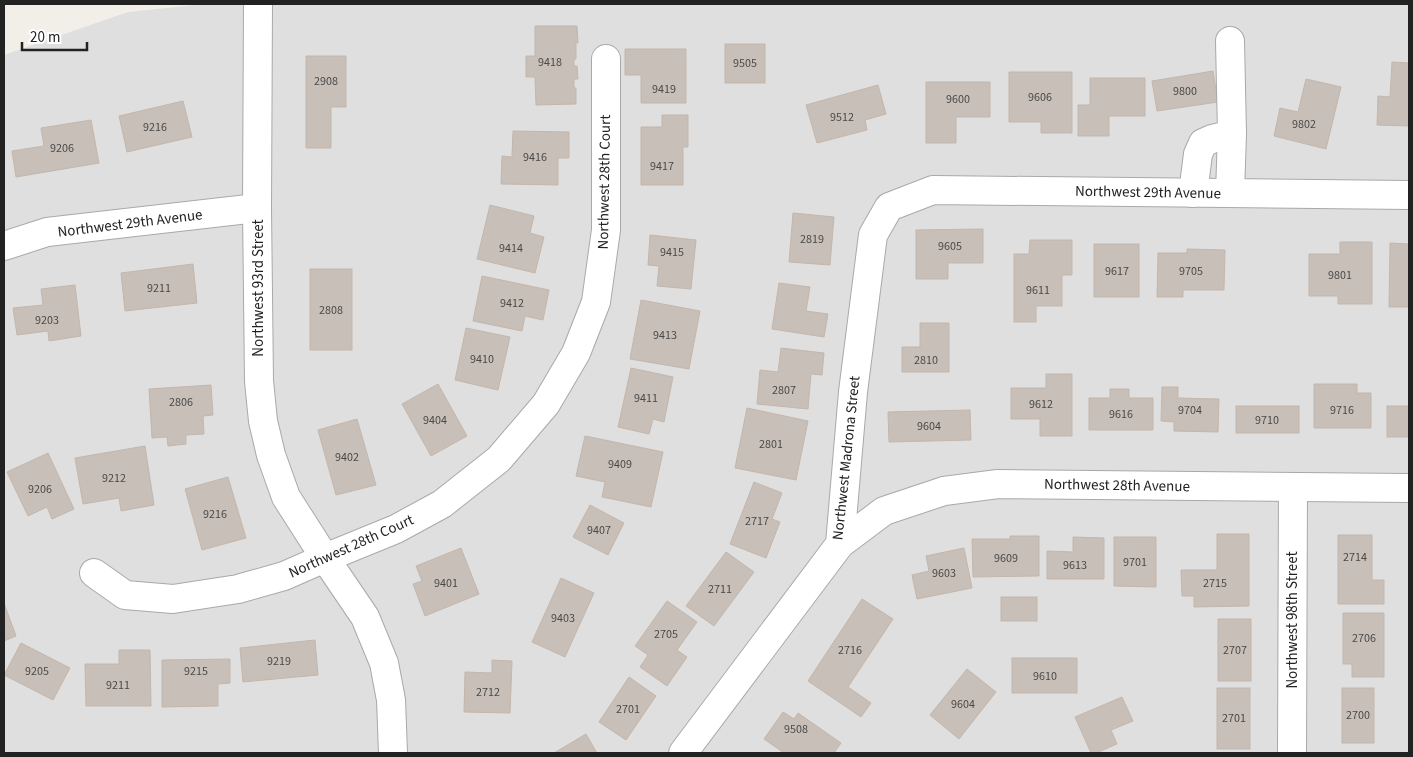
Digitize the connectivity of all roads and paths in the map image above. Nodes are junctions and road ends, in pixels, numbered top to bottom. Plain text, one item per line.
1 (258, 4) edge
2 (1230, 41) dead end
3 (606, 59) dead end
4 (1232, 134) junction
5 (1193, 193) junction
6 (1230, 193) junction
7 (1409, 195) edge
8 (889, 207) joint
9 (257, 208) junction
10 (4, 246) edge
11 (1293, 487) junction
12 (1409, 488) edge
13 (840, 544) junction
14 (325, 558) junction
15 (94, 573) dead end
16 (691, 750) edge
17 (393, 753) edge
18 (1292, 753) edge

1 - 9 street, Northwest 93rd Street
2 - 4 street
3 - 14 street, Northwest 28th Court
4 - 5 street
4 - 6 street
5 - 6 street, Northwest 29th Avenue
5 - 8 street, Northwest 29th Avenue
6 - 7 street, Northwest 29th Avenue
8 - 13 street, Northwest Madrona Street
9 - 10 street, Northwest 29th Avenue
9 - 14 street, Northwest 93rd Street
11 - 12 street, Northwest 28th Avenue
11 - 13 street, Northwest 28th Avenue
11 - 18 street, Northwest 98th Street
13 - 16 street, Northwest Madrona Street
14 - 15 street, Northwest 28th Court
14 - 17 street, Northwest 93rd Street

